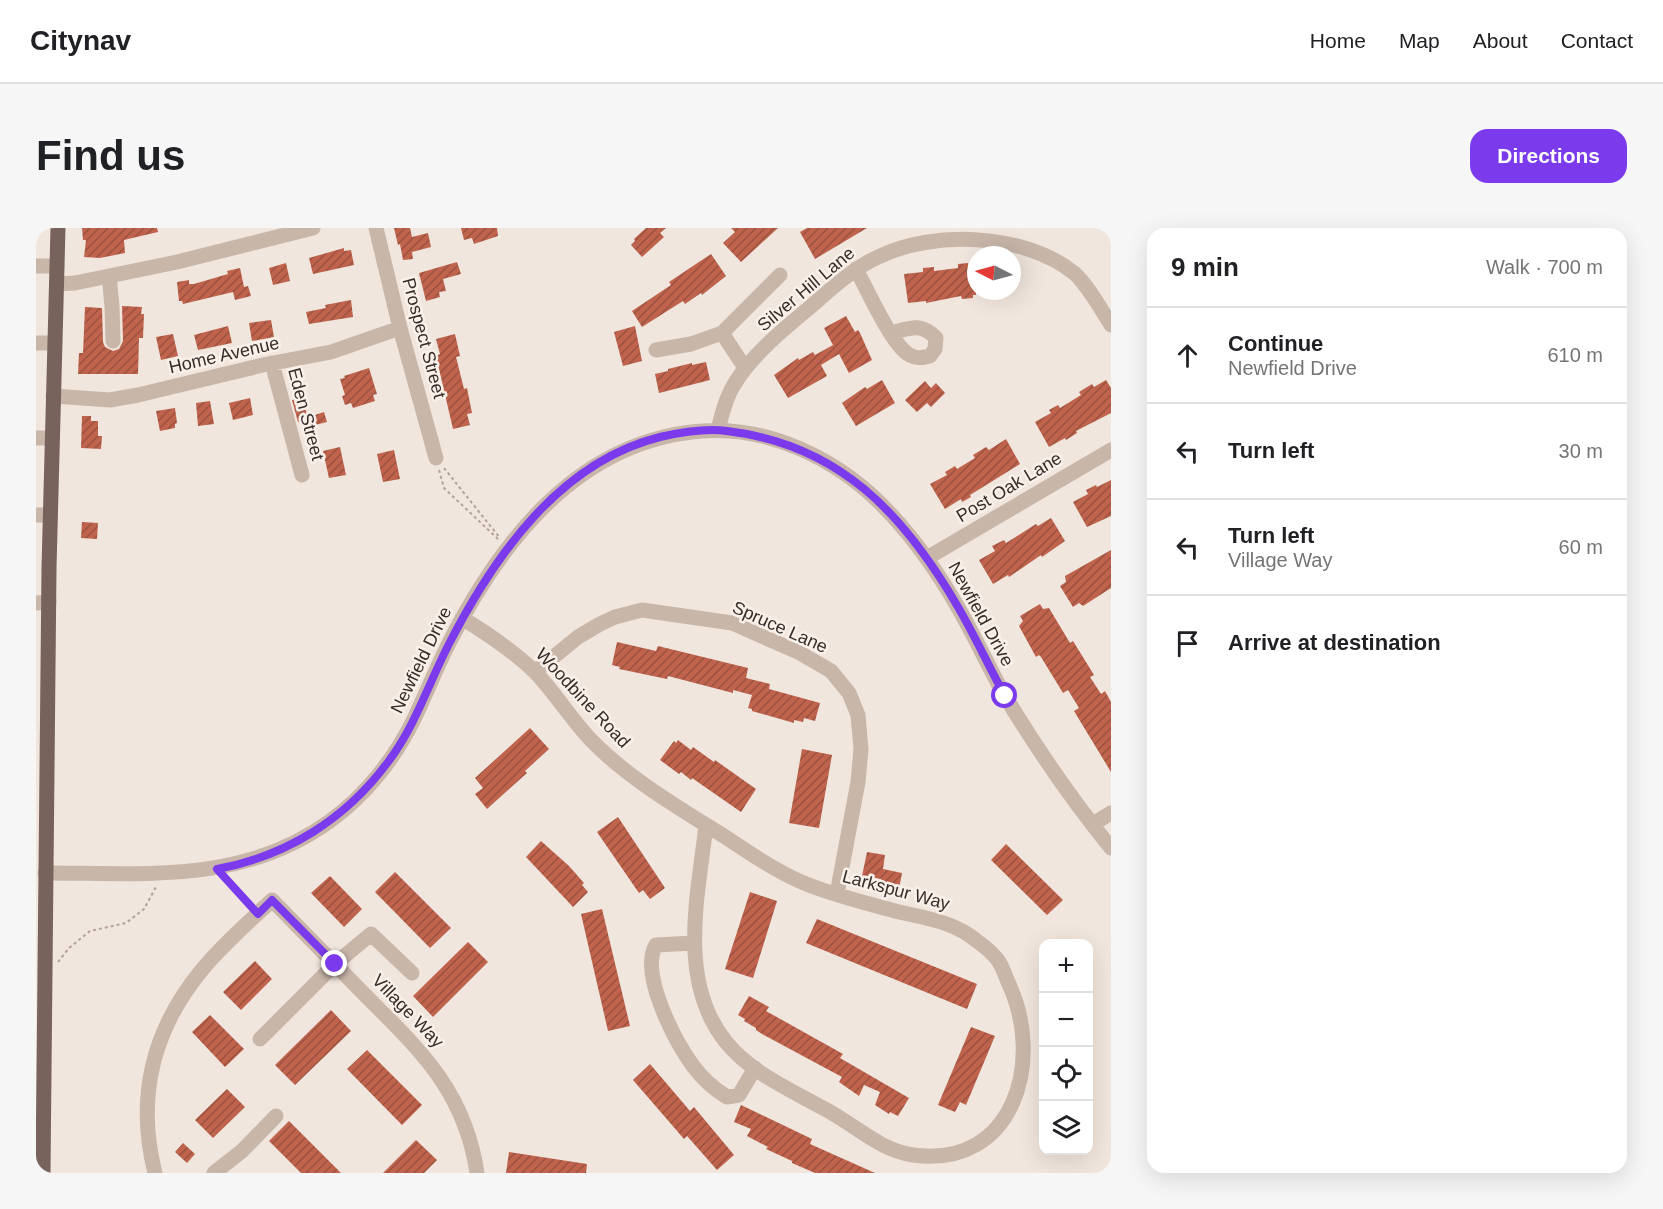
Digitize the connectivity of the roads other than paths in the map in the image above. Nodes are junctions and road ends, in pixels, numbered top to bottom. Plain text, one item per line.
1 (58, 228) edge
2 (313, 228) edge
3 (376, 228) edge
4 (921, 235) edge
5 (36, 266) edge
6 (57, 266) junction
7 (856, 269) junction
8 (780, 274) dead end
9 (108, 276) junction
10 (57, 284) junction
11 (1111, 325) edge
12 (400, 328) junction
13 (722, 333) junction
14 (891, 333) dead end
15 (113, 341) dead end
16 (36, 343) edge
17 (55, 343) junction
18 (656, 350) dead end
19 (272, 363) junction
20 (745, 369) junction
21 (53, 396) junction
22 (718, 430) junction
23 (36, 438) edge
24 (52, 438) junction
25 (1111, 450) edge
26 (436, 458) road end
27 (302, 475) dead end
28 (43, 515) edge
29 (927, 558) junction
30 (42, 610) edge
31 (462, 618) junction
32 (42, 671) edge
33 (535, 672) junction
34 (41, 759) edge
35 (41, 802) edge
36 (1111, 813) edge
37 (1092, 824) junction
38 (706, 825) junction
39 (1109, 842) edge
40 (45, 873) junction
41 (837, 894) junction
42 (40, 932) edge
43 (694, 943) junction
44 (335, 964) junction
45 (412, 973) dead end
46 (41, 974) edge
47 (39, 1037) edge
48 (260, 1039) dead end
49 (755, 1068) junction
50 (40, 1106) edge
51 (276, 1116) dead end
52 (39, 1151) edge
53 (43, 1173) edge
54 (155, 1173) edge
55 (214, 1173) edge
56 (477, 1173) edge

1 - 6 main road
2 - 9 street
3 - 12 street, Prospect Street
4 - 7 street, Silver Hill Lane
4 - 11 street, Silver Hill Lane
5 - 6 street
6 - 10 main road
7 - 14 street
7 - 20 street, Silver Hill Lane
8 - 13 street
9 - 10 street
9 - 15 street
10 - 17 main road
12 - 19 street, Home Avenue
12 - 26 street, Prospect Street
13 - 18 street
13 - 20 street
16 - 17 street
17 - 21 main road
19 - 21 street, Home Avenue
19 - 27 street, Eden Street
20 - 22 street, Silver Hill Lane
21 - 24 main road
22 - 29 street, Newfield Drive
22 - 31 street, Newfield Drive
23 - 24 street
24 - 28 main road
25 - 29 street, Post Oak Lane
28 - 30 main road
29 - 37 street, Newfield Drive
30 - 32 main road
31 - 33 street, Woodbine Road
31 - 40 street, Newfield Drive
32 - 34 main road
33 - 38 street, Woodbine Road
33 - 41 street, Spruce Lane
34 - 35 main road
35 - 40 main road
36 - 37 street
37 - 39 street, Newfield Drive
38 - 41 street, Larkspur Way
38 - 43 street, Larkspur Way
40 - 42 main road
41 - 49 street, Larkspur Way
42 - 46 main road
43 - 49 street, Larkspur Way
43 - 49 street
44 - 45 street
44 - 48 street
44 - 54 street, Village Way
44 - 56 street, Village Way
46 - 47 main road
47 - 50 main road
50 - 52 main road
51 - 55 street
52 - 53 main road

